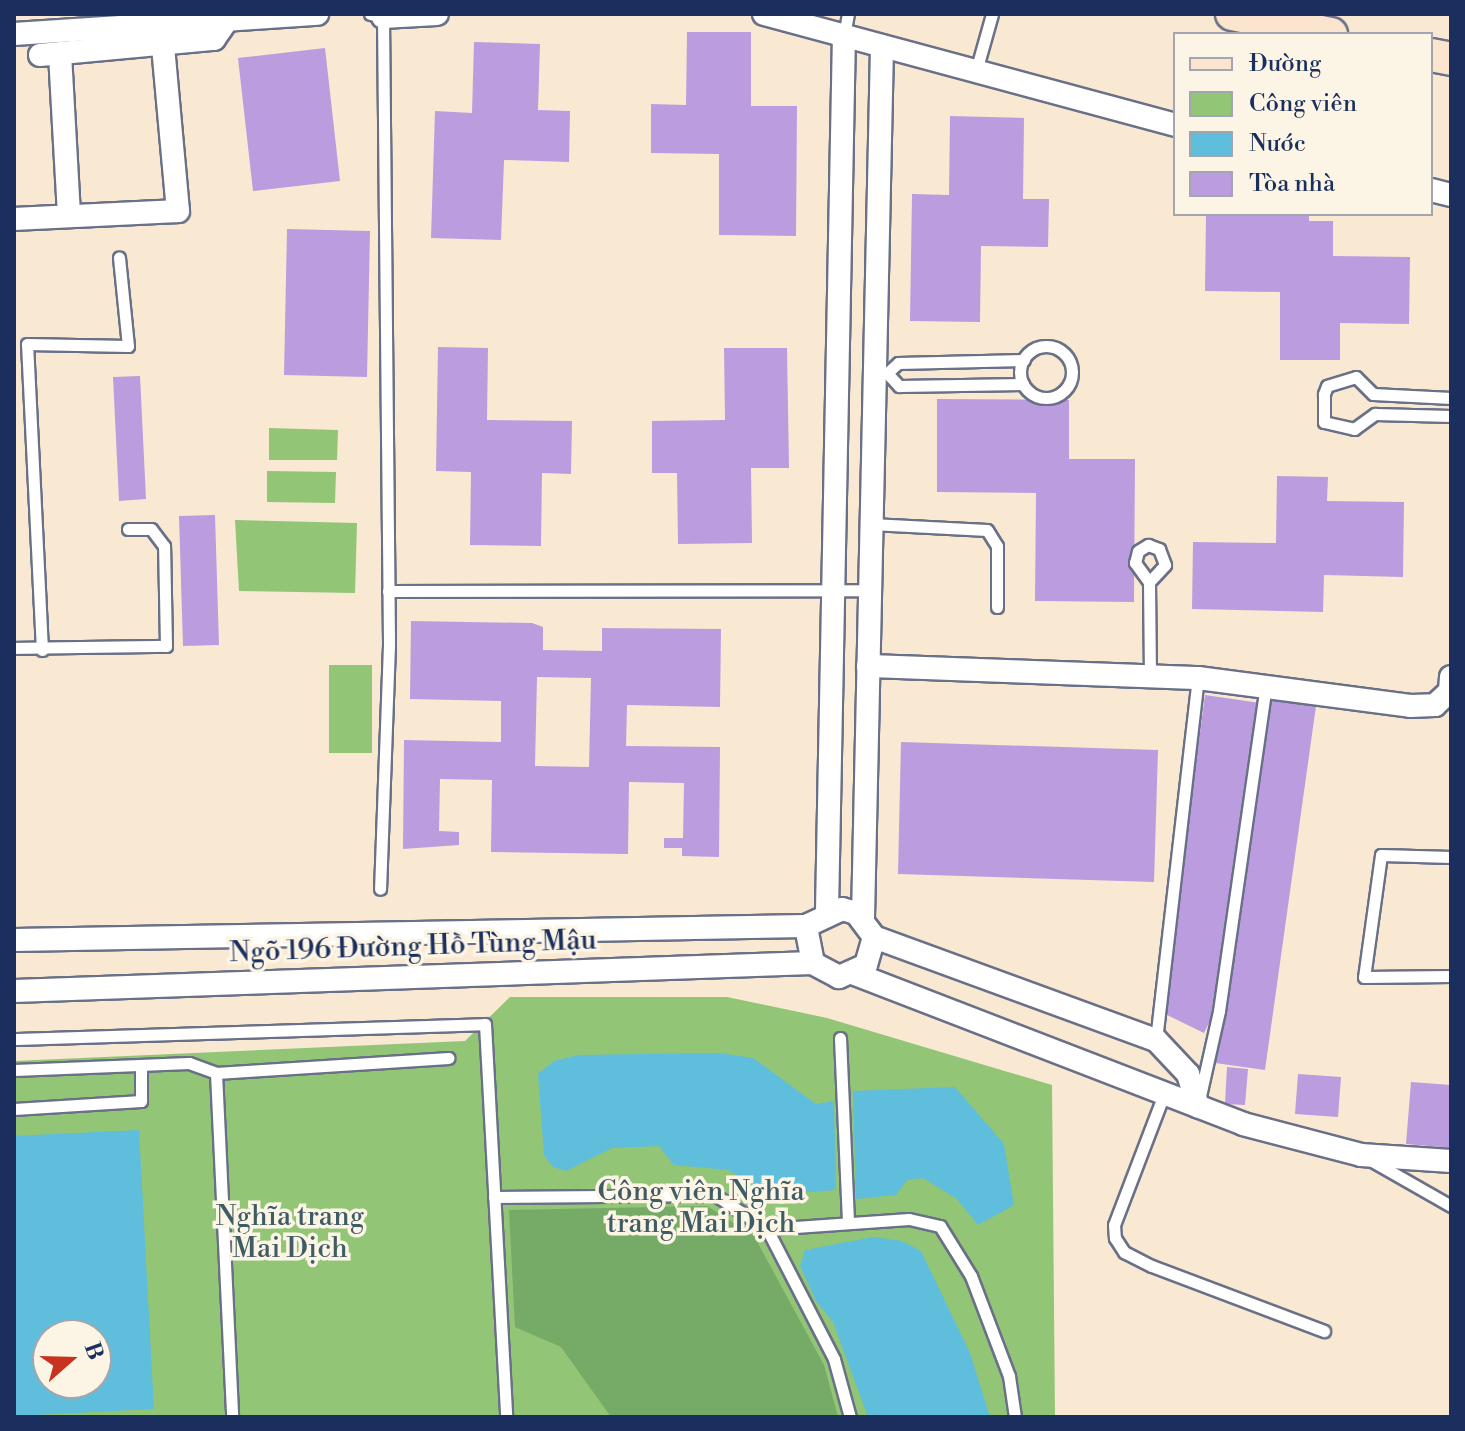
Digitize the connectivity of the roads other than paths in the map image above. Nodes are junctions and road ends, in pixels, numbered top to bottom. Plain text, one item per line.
1 (317, 14) edge
2 (437, 14) edge
3 (764, 14) edge
4 (992, 14) edge
5 (1232, 14) edge
6 (377, 15) edge
7 (846, 25) edge
8 (153, 29) edge
9 (1321, 32) edge
10 (14, 34) edge
11 (882, 46) junction
12 (46, 47) junction
13 (976, 71) junction
14 (1173, 124) edge
15 (69, 216) junction
16 (14, 219) edge
17 (119, 257) dead end
18 (839, 289) junction
19 (876, 289) junction
20 (1024, 360) junction
21 (880, 373) junction
22 (1023, 384) junction
23 (1451, 398) edge
24 (1451, 416) edge
25 (871, 524) junction
26 (128, 529) dead end
27 (1149, 582) dead end
28 (833, 589) junction
29 (870, 590) junction
30 (388, 591) junction
31 (997, 607) dead end
32 (14, 648) edge
33 (42, 650) junction
34 (868, 666) junction
35 (1150, 676) junction
36 (1451, 677) edge
37 (1198, 678) junction
38 (1266, 686) junction
39 (1451, 857) edge
40 (380, 889) dead end
41 (827, 911) junction
42 (806, 926) junction
43 (868, 927) junction
44 (14, 940) edge
45 (813, 963) junction
46 (855, 974) junction
47 (1451, 976) edge
48 (14, 991) edge
49 (840, 1038) dead end
50 (14, 1039) edge
51 (1156, 1040) junction
52 (449, 1058) dead end
53 (141, 1065) junction
54 (14, 1070) edge
55 (216, 1073) junction
56 (1164, 1094) junction
57 (1198, 1106) junction
58 (14, 1109) edge
59 (1361, 1155) junction
60 (1451, 1161) edge
61 (494, 1197) junction
62 (1451, 1206) edge
63 (848, 1223) junction
64 (767, 1229) junction
65 (1324, 1331) dead end
66 (232, 1417) edge
67 (506, 1417) edge
68 (850, 1417) edge
69 (1015, 1417) edge

1 - 8 street
2 - 6 street
3 - 7 street
4 - 13 lane
5 - 9 street
6 - 30 lane
7 - 11 street
7 - 18 street
8 - 12 street
8 - 15 street
10 - 12 street
11 - 13 street
11 - 19 street
12 - 15 street
13 - 14 street
15 - 16 street
17 - 33 lane
18 - 19 street
18 - 28 street
19 - 21 street
20 - 21 lane
20 - 22 lane
20 - 22 lane
21 - 22 lane
21 - 25 street
23 - 24 lane
25 - 29 street
25 - 31 lane
26 - 33 lane
27 - 35 lane
28 - 29 lane
28 - 30 lane
28 - 41 street
29 - 34 street
30 - 40 lane
32 - 33 lane
34 - 35 street
34 - 43 street
35 - 37 street
36 - 38 street
37 - 38 street
37 - 51 lane
38 - 57 lane
39 - 47 lane
41 - 42 street
41 - 43 street
42 - 44 street, Ngõ 196 Đường Hồ Tùng Mậu
42 - 45 street
43 - 46 street
43 - 51 street
45 - 46 street
45 - 48 street, Ngõ 196 Đường Hồ Tùng Mậu
46 - 56 street
49 - 63 lane
50 - 61 lane
51 - 57 street
52 - 55 lane
53 - 54 lane
53 - 55 lane
53 - 58 lane
55 - 66 lane
56 - 57 street
56 - 65 lane
57 - 59 street
59 - 60 street
59 - 62 lane
61 - 64 lane
61 - 67 lane
63 - 64 lane
63 - 69 lane
64 - 68 lane

